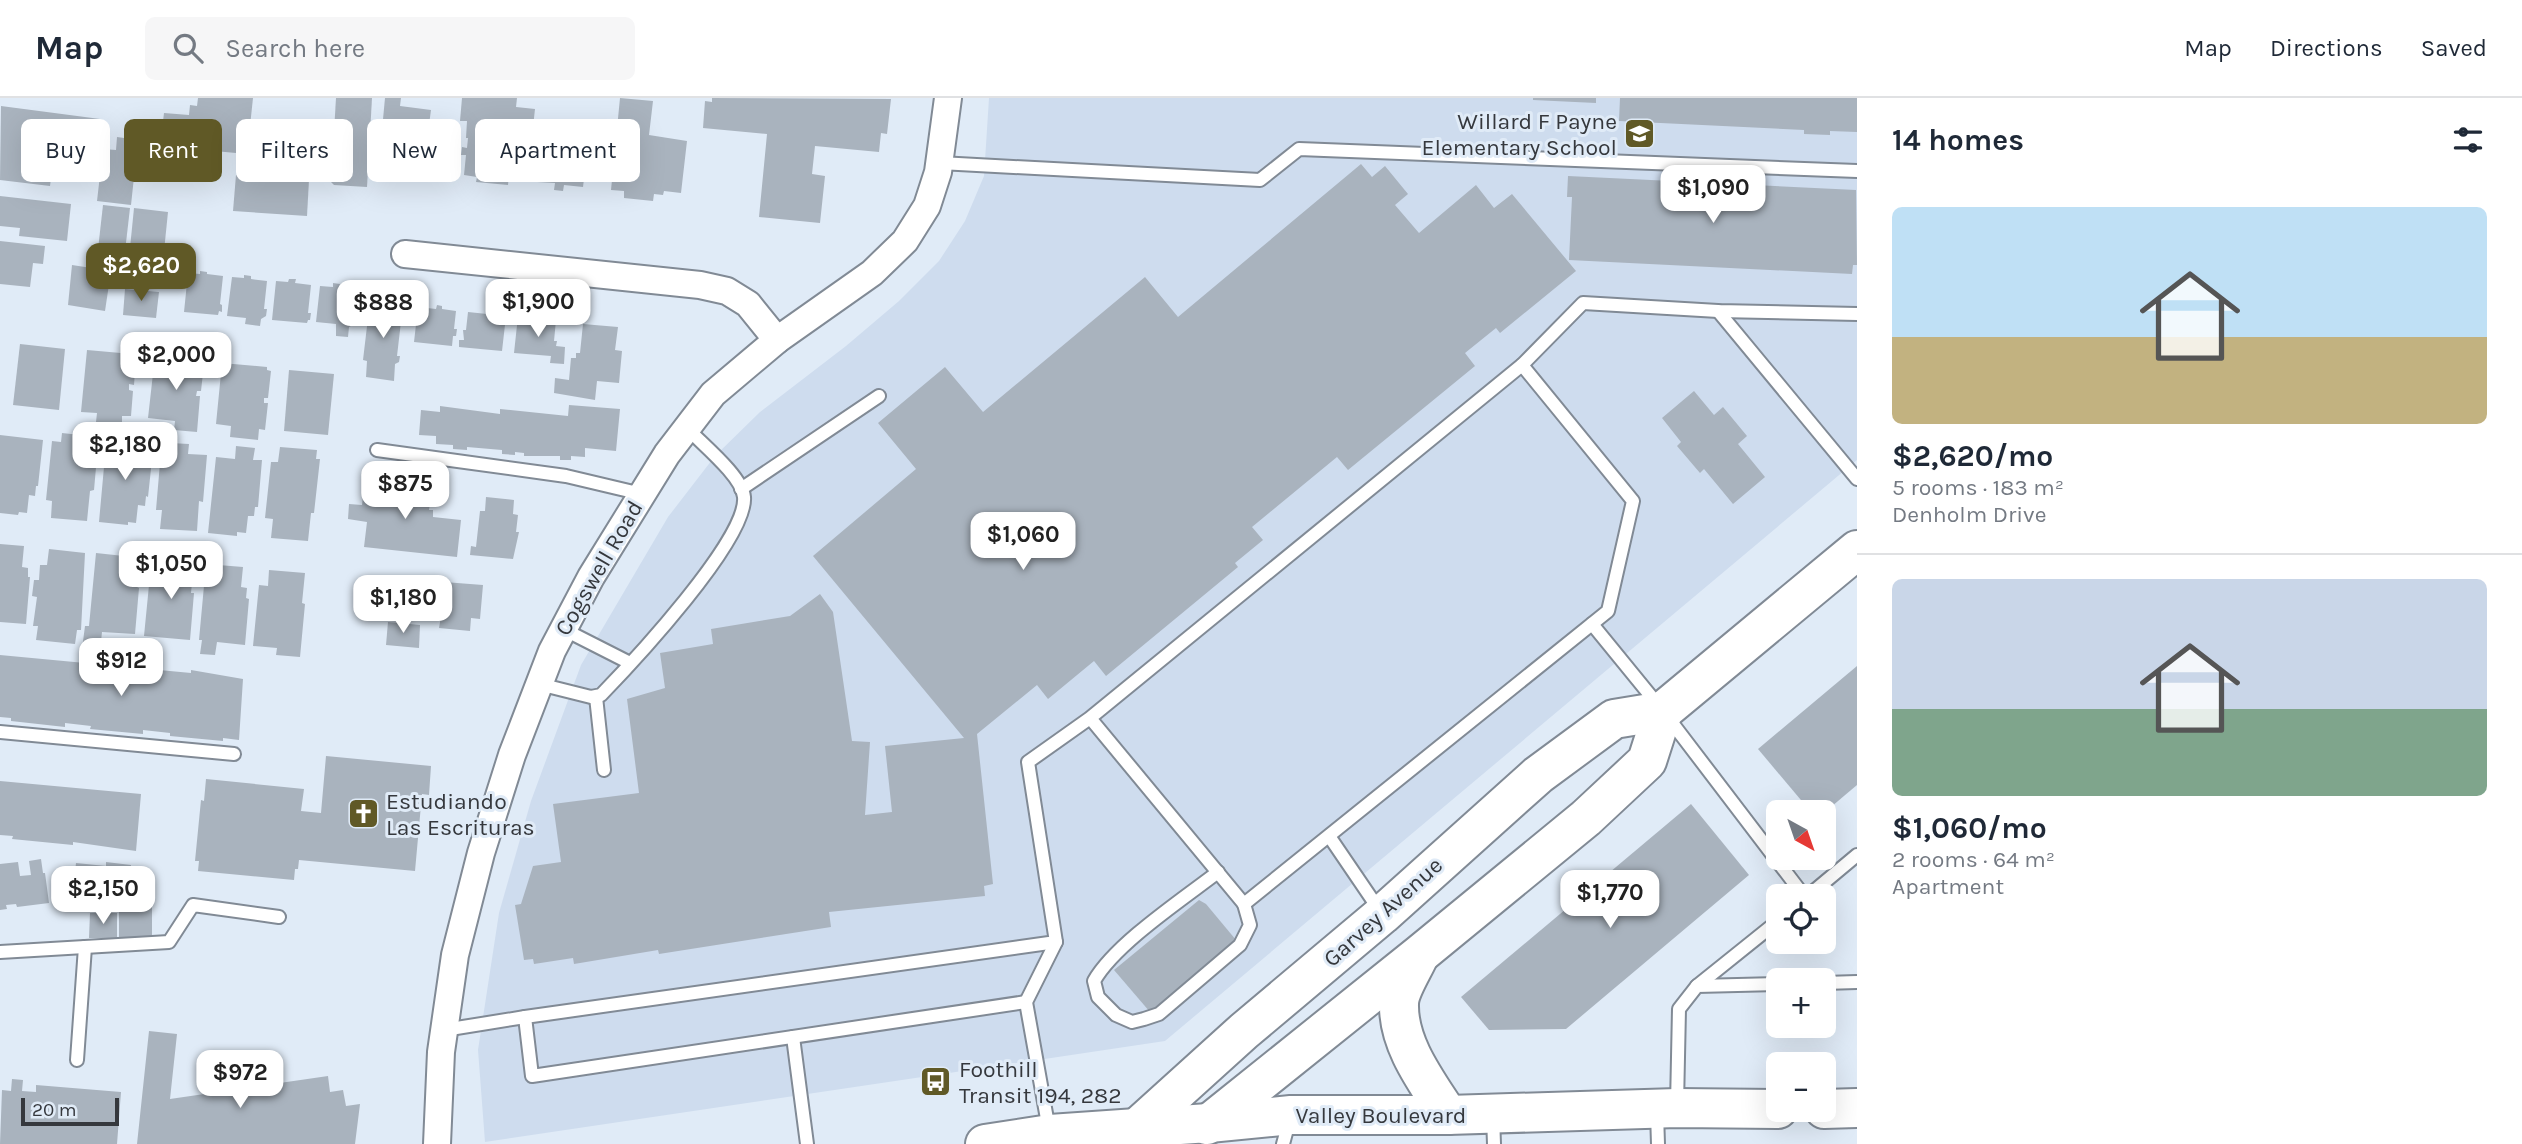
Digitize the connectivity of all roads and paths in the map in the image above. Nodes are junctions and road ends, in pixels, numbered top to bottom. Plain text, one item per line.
1 (948, 98) edge
2 (940, 163) junction
3 (1857, 171) edge
4 (405, 254) dead end
5 (1718, 310) junction
6 (1857, 314) edge
7 (777, 340) junction
8 (1522, 365) junction
9 (879, 396) dead end
10 (687, 428) junction
11 (377, 450) dead end
12 (1857, 479) edge
13 (741, 489) junction
14 (642, 495) junction
15 (1857, 550) edge
16 (1592, 624) junction
17 (563, 629) junction
18 (630, 663) junction
19 (539, 684) junction
20 (596, 697) junction
21 (1663, 711) junction
22 (1090, 718) junction
23 (0, 732) edge
24 (233, 754) dead end
25 (604, 770) dead end
26 (1329, 836) junction
27 (1857, 855) edge
28 (1217, 872) junction
29 (1797, 884) edge
30 (1821, 884) edge
31 (1244, 904) junction
32 (1382, 915) junction
33 (279, 917) dead end
34 (1766, 930) edge
35 (1056, 942) junction
36 (85, 947) junction
37 (0, 952) edge
38 (1419, 955) junction
39 (1857, 982) edge
40 (1836, 983) edge
41 (1766, 984) edge
42 (1697, 986) junction
43 (1026, 1002) junction
44 (525, 1017) junction
45 (444, 1030) junction
46 (793, 1037) junction
47 (77, 1060) dead end
48 (1857, 1108) edge
49 (1836, 1109) edge
50 (1766, 1110) edge
51 (1448, 1115) junction
52 (1664, 1120) edge
53 (1287, 1129) edge
54 (1494, 1129) edge
55 (1050, 1134) junction
56 (1199, 1134) edge
57 (1128, 1136) edge
58 (438, 1144) edge
59 (807, 1144) edge
60 (985, 1144) edge

1 - 2 street, Cogswell Road
2 - 3 lane
2 - 7 street, Cogswell Road
4 - 7 street
5 - 6 lane
5 - 8 lane
5 - 12 lane
7 - 10 street, Cogswell Road
8 - 16 lane
8 - 22 lane
9 - 13 lane
10 - 13 lane
10 - 14 street, Cogswell Road
11 - 14 lane
13 - 18 lane
14 - 17 street, Cogswell Road
15 - 21 main road
16 - 21 lane
16 - 26 lane
17 - 18 lane
17 - 19 street, Cogswell Road
18 - 20 lane
19 - 20 lane
19 - 45 street, Cogswell Road
20 - 25 lane
21 - 29 lane
21 - 32 main road, Garvey Avenue
21 - 38 main road
22 - 28 lane
22 - 35 lane
23 - 24 lane
26 - 31 lane
26 - 32 lane
27 - 30 lane
28 - 31 lane
28 - 31 lane
32 - 57 main road, Garvey Avenue
33 - 36 lane
34 - 42 lane
35 - 43 lane
35 - 44 lane
36 - 37 lane
36 - 47 lane
38 - 51 main road
38 - 56 main road
39 - 40 lane
41 - 42 lane
42 - 52 lane
43 - 46 lane
43 - 55 lane
44 - 45 lane
44 - 46 lane
45 - 58 street, Cogswell Road
46 - 59 lane
48 - 49 main road
50 - 52 main road, Valley Boulevard
51 - 53 main road, Valley Boulevard
51 - 54 main road, Valley Boulevard
52 - 54 main road, Valley Boulevard
53 - 56 main road, Valley Boulevard
55 - 57 main road, Valley Boulevard
55 - 60 main road, Valley Boulevard
56 - 57 main road, Valley Boulevard

